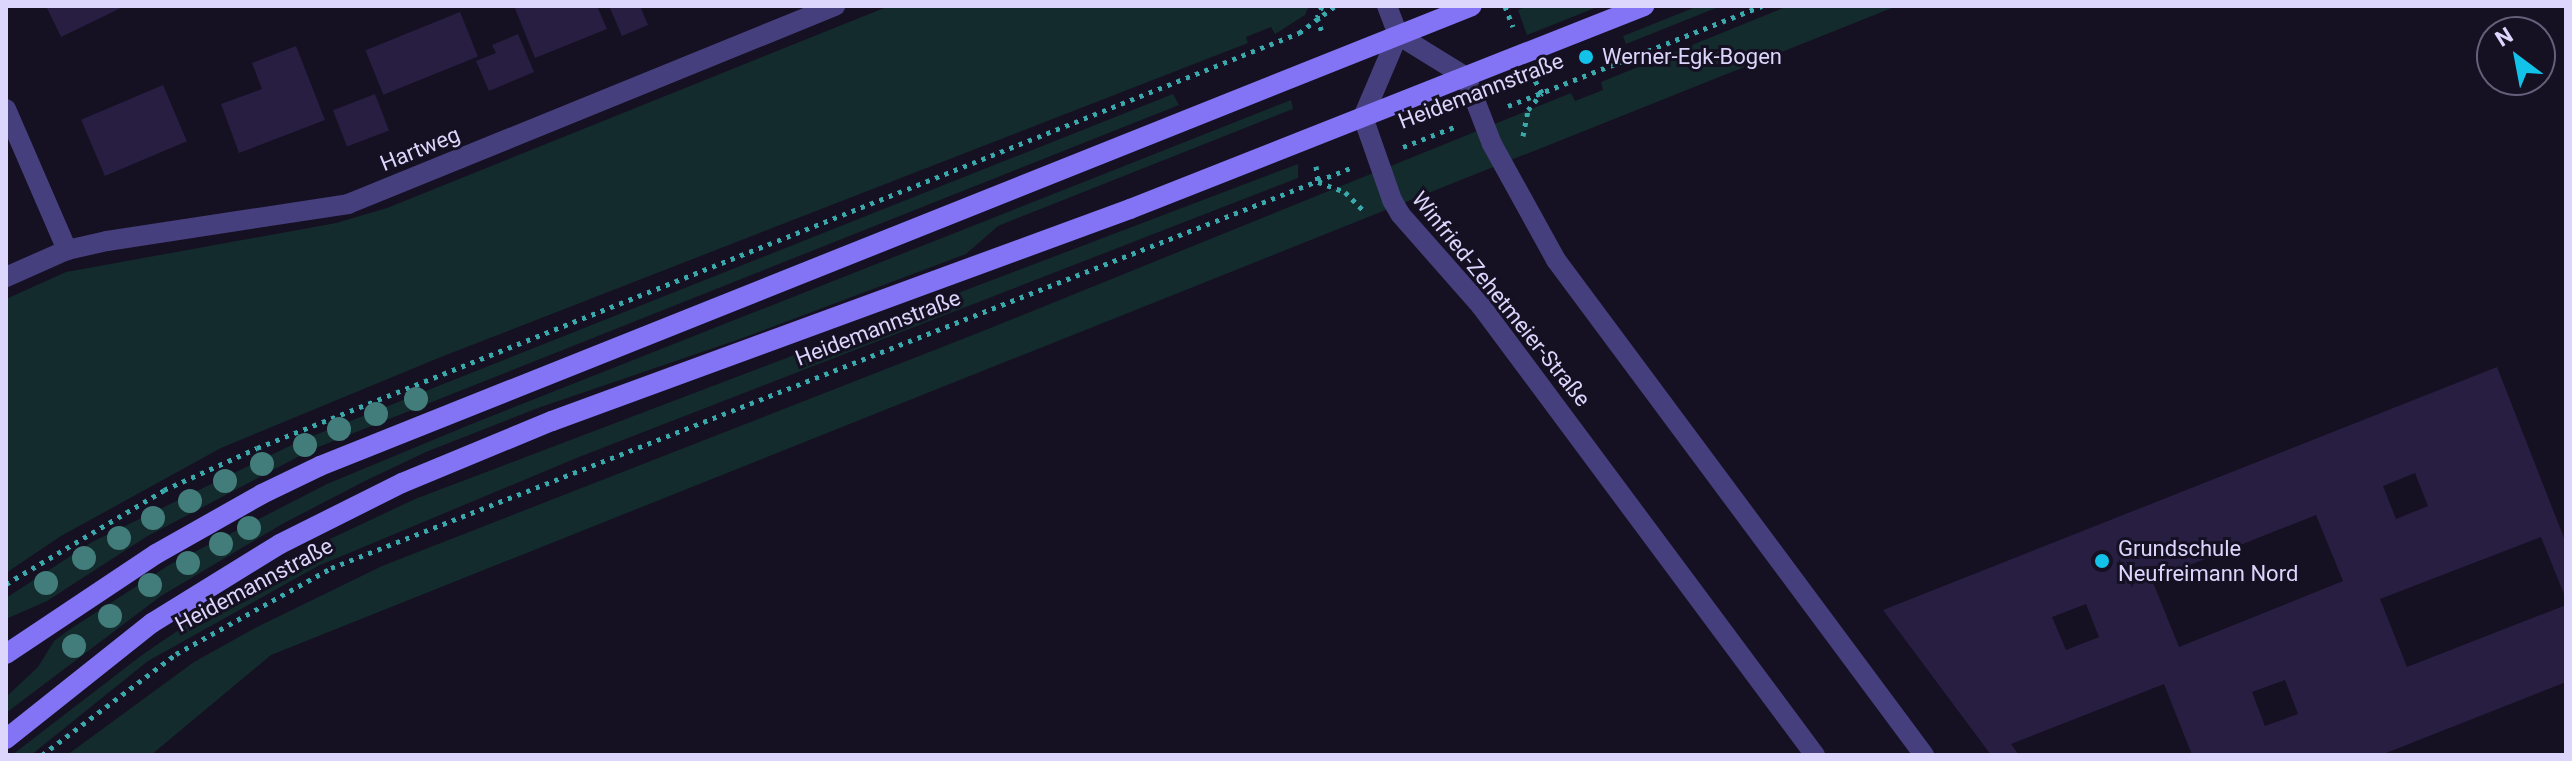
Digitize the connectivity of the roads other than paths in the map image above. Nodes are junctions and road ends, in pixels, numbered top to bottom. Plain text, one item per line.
1 (835, 6) edge
2 (1387, 6) edge
3 (1472, 6) edge
4 (1644, 6) edge
5 (1398, 35) junction
6 (1466, 77) junction
7 (6, 109) edge
8 (1363, 117) junction
9 (67, 250) junction
10 (6, 277) edge
11 (6, 654) edge
12 (6, 739) edge
13 (1815, 755) edge
14 (1924, 755) edge

1 - 9 street, Hartweg
2 - 5 street
3 - 5 main road
4 - 6 main road, Heidemannstraße
5 - 6 street
5 - 8 street
5 - 11 main road
6 - 8 main road, Heidemannstraße
6 - 14 street
7 - 9 street
8 - 12 main road, Heidemannstraße
8 - 13 street, Winfried-Zehetmeier-Straße
9 - 10 street, Hartweg

